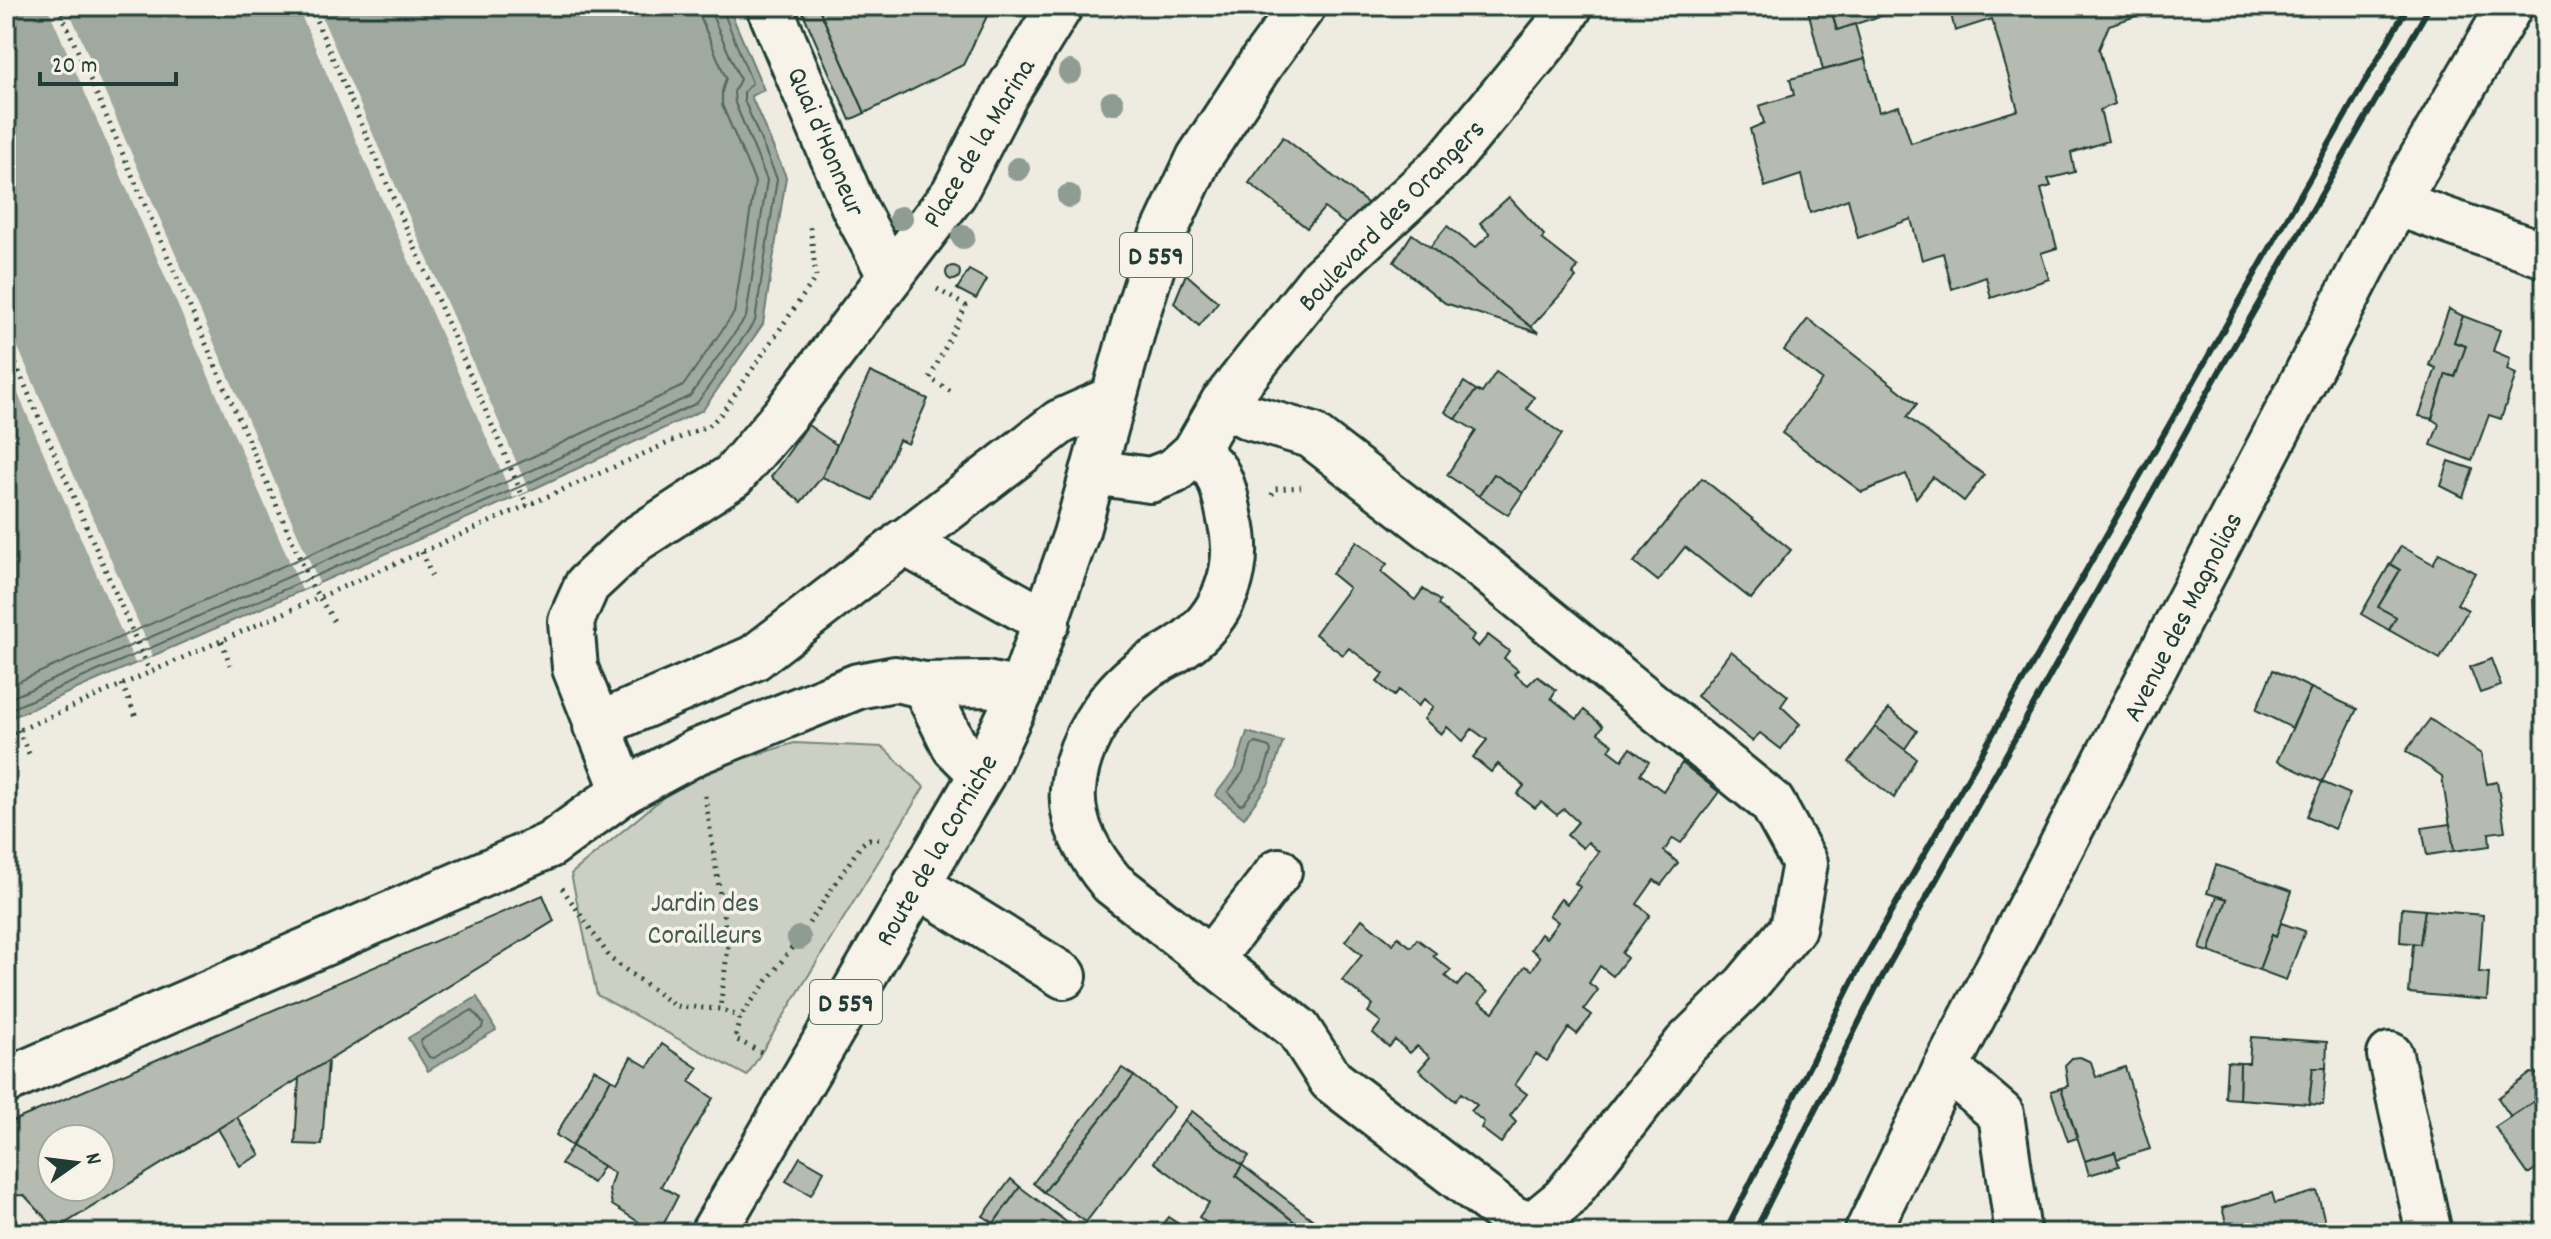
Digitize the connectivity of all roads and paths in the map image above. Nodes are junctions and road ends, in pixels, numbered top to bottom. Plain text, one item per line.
1 (58, 6) edge
2 (310, 6) edge
3 (769, 6) edge
4 (1060, 6) edge
5 (1303, 6) edge
6 (1570, 6) edge
7 (2510, 6) edge
8 (2396, 203) junction
9 (810, 218) dead end
10 (2545, 255) edge
11 (896, 268) junction
12 (6, 342) edge
13 (954, 394) dead end
14 (1114, 398) junction
15 (1223, 403) junction
16 (1195, 452) junction
17 (1343, 460) junction
18 (1093, 472) junction
19 (1272, 499) dead end
20 (527, 506) junction
21 (903, 542) junction
22 (422, 552) junction
23 (432, 577) dead end
24 (318, 598) junction
25 (334, 621) dead end
26 (1047, 622) junction
27 (222, 641) junction
28 (230, 665) dead end
29 (150, 672) junction
30 (122, 684) junction
31 (924, 685) junction
32 (1021, 691) junction
33 (136, 717) dead end
34 (596, 726) junction
35 (18, 730) junction
36 (6, 736) edge
37 (31, 758) dead end
38 (982, 774) junction
39 (704, 787) dead end
40 (624, 791) junction
41 (885, 840) dead end
42 (537, 851) junction
43 (1279, 871) dead end
44 (916, 884) junction
45 (1210, 960) junction
46 (1064, 976) dead end
47 (720, 1009) junction
48 (740, 1017) junction
49 (761, 1052) dead end
50 (2390, 1055) dead end
51 (1945, 1070) junction
52 (6, 1081) edge
53 (713, 1233) edge
54 (1867, 1233) edge
55 (2018, 1233) edge
56 (2429, 1233) edge

1 - 24 path
2 - 20 path
3 - 11 street, Quai d'Honneur
4 - 11 street, Place de la Marina
5 - 14 street, D 559
6 - 15 street, Boulevard des Orangers
7 - 8 street, Avenue des Magnolias
8 - 10 street
8 - 51 street, Avenue des Magnolias
9 - 20 path
11 - 13 path
11 - 34 street, Place de la Marina
12 - 29 path
14 - 18 street, D 559
14 - 21 street
15 - 16 street, Boulevard des Orangers
15 - 17 street
16 - 18 street, Boulevard des Orangers
16 - 45 street
17 - 19 path
17 - 45 street
18 - 26 street, Route de la Corniche / D 559
20 - 22 path
21 - 26 street
21 - 34 street
22 - 23 path
22 - 24 path
24 - 25 path
24 - 27 path
26 - 32 street, Route de la Corniche / D 559
27 - 28 path
27 - 29 path
29 - 30 path
30 - 33 path
30 - 35 path
31 - 32 street
31 - 38 street
31 - 40 street
32 - 38 street, Route de la Corniche / D 559
34 - 40 street, Place de la Marina
35 - 36 path
35 - 37 path
38 - 44 street, Route de la Corniche / D 559
39 - 47 path
40 - 42 street
41 - 48 path
42 - 47 path
42 - 52 street
43 - 45 street
44 - 46 street
44 - 53 street, Route de la Corniche / D 559
47 - 48 path
48 - 49 path
50 - 56 street
51 - 54 street, Avenue des Magnolias
51 - 55 street

